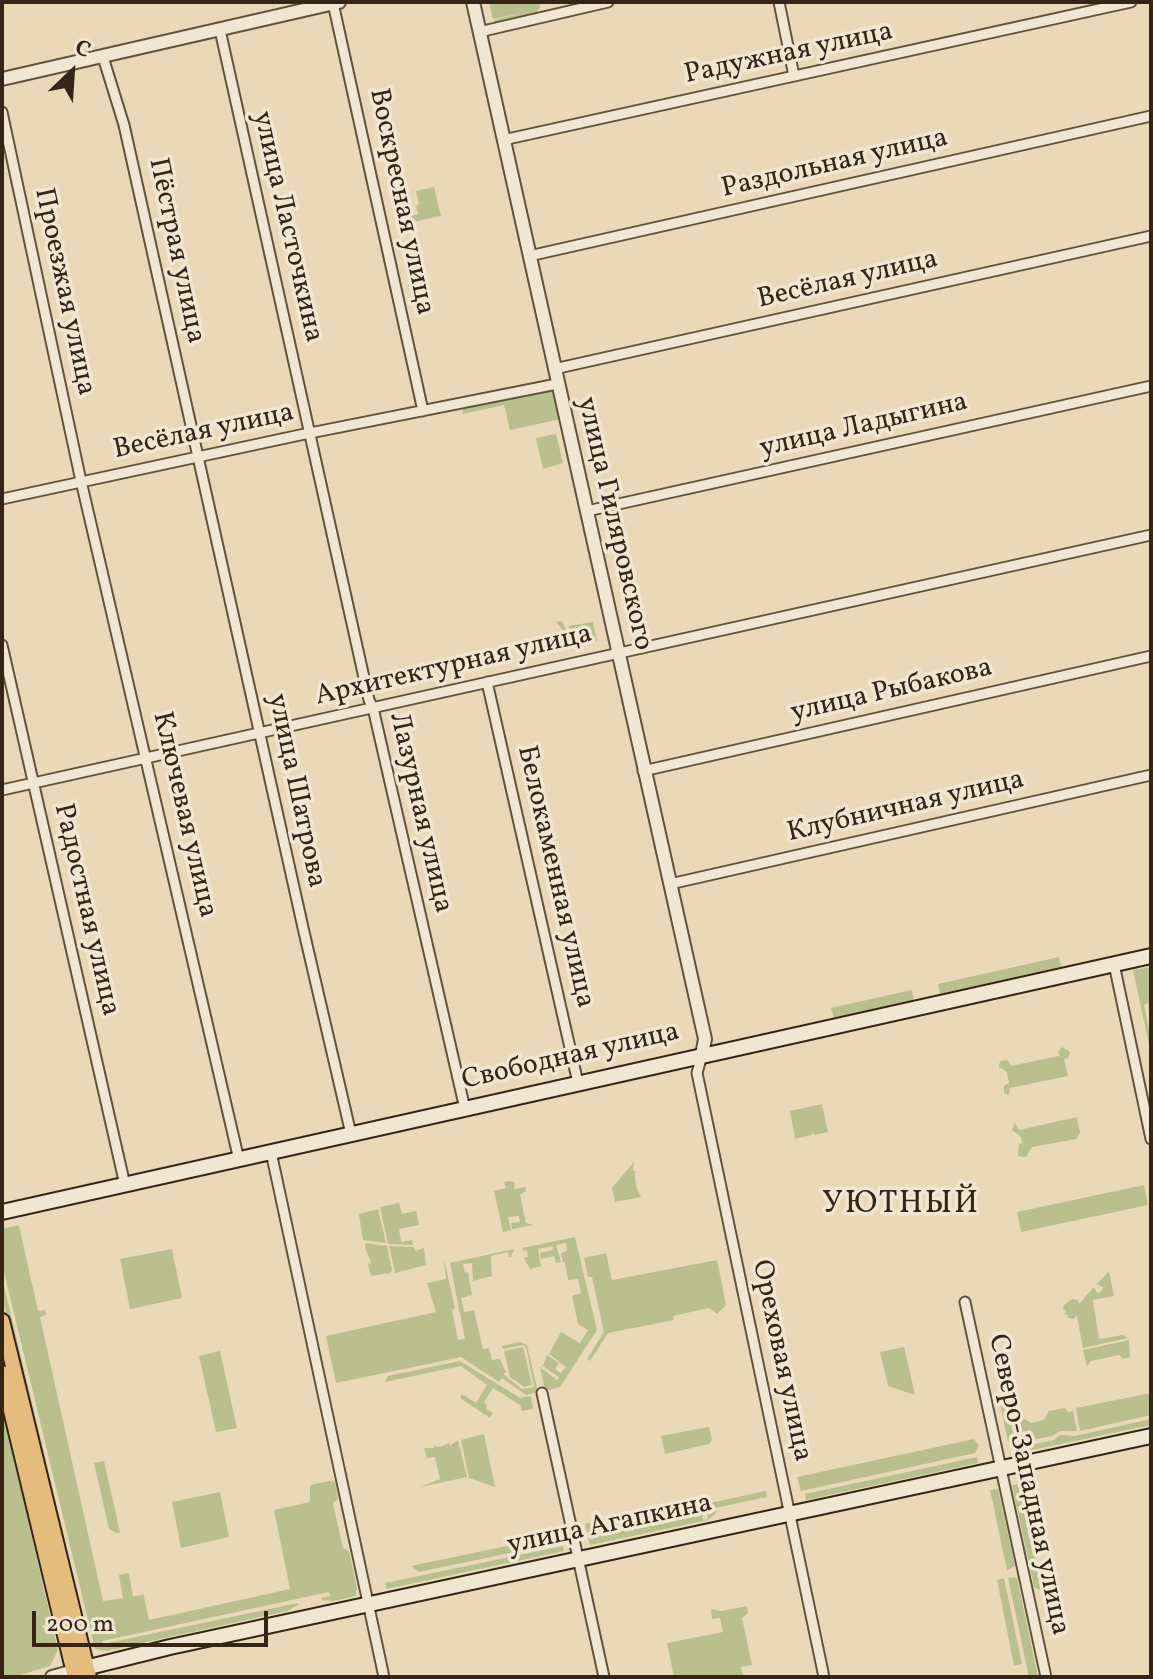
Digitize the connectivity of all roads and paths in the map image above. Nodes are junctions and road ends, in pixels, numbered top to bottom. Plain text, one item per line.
1 (473, 2) edge
2 (608, 2) edge
3 (779, 2) edge
4 (1131, 2) edge
5 (336, 3) edge
6 (545, 4) dead end
7 (548, 16) junction
8 (220, 30) junction
9 (479, 32) junction
10 (103, 57) junction
11 (794, 76) junction
12 (2, 79) edge
13 (2, 112) edge
14 (1151, 116) edge
15 (503, 140) junction
16 (1151, 236) edge
17 (529, 256) junction
18 (554, 369) junction
19 (557, 384) junction
20 (1151, 386) edge
21 (423, 411) junction
22 (310, 433) junction
23 (197, 457) junction
24 (81, 481) junction
25 (2, 499) edge
26 (587, 511) junction
27 (1151, 535) edge
28 (2, 645) edge
29 (617, 653) junction
30 (1151, 656) edge
31 (487, 682) junction
32 (373, 708) junction
33 (260, 733) junction
34 (147, 759) junction
35 (643, 771) junction
36 (1151, 775) edge
37 (33, 783) junction
38 (2, 790) edge
39 (670, 884) junction
40 (1151, 956) edge
41 (1114, 964) junction
42 (702, 1055) junction
43 (578, 1083) junction
44 (465, 1109) junction
45 (351, 1134) junction
46 (1151, 1139) edge
47 (271, 1152) junction
48 (239, 1160) junction
49 (125, 1185) junction
50 (2, 1212) edge
51 (965, 1302) dead end
52 (2, 1321) edge
53 (2, 1373) edge
54 (542, 1393) dead end
55 (1151, 1436) edge
56 (1001, 1468) junction
57 (790, 1514) junction
58 (580, 1559) junction
59 (369, 1604) junction
60 (81, 1672) edge
61 (52, 1677) edge
62 (384, 1677) edge
63 (604, 1677) edge
64 (824, 1677) edge
65 (1046, 1677) edge

1 - 9 street, улица Гиляровского
2 - 7 street
3 - 11 street
4 - 11 street, Радужная улица
5 - 8 street
5 - 21 street, Воскресная улица
6 - 7 street
7 - 9 street
8 - 10 street
8 - 22 street, улица Ласточкина
9 - 15 street, улица Гиляровского
10 - 12 street
10 - 23 street, Пёстрая улица
11 - 15 street, Радужная улица
13 - 24 street, Проезжая улица
14 - 17 street, Раздольная улица
15 - 17 street, улица Гиляровского
16 - 18 street, Весёлая улица
17 - 18 street, улица Гиляровского
18 - 19 street, улица Гиляровского
19 - 21 street, Весёлая улица
19 - 26 street, улица Гиляровского
20 - 26 street, улица Ладыгина
21 - 22 street, Весёлая улица
22 - 23 street, Весёлая улица
22 - 32 street, Лазурная улица
23 - 24 street, Весёлая улица
23 - 33 street, улица Шатрова
24 - 25 street, Весёлая улица
24 - 34 street, Ключевая улица
26 - 29 street, улица Гиляровского
27 - 29 street, Архитектурная улица
28 - 37 street, Радостная улица
29 - 31 street, Архитектурная улица
29 - 35 street, улица Гиляровского
30 - 35 street, улица Рыбакова
31 - 32 street, Архитектурная улица
31 - 43 street, Белокаменная улица
32 - 33 street, Архитектурная улица
32 - 44 street, Лазурная улица
33 - 34 street, Архитектурная улица
33 - 45 street, улица Шатрова
34 - 37 street, Архитектурная улица
34 - 48 street, Ключевая улица
35 - 39 street, улица Гиляровского
36 - 39 street, Клубничная улица
37 - 38 street, Архитектурная улица
37 - 49 street, Радостная улица
39 - 42 street, улица Гиляровского
40 - 41 main road, Свободная улица
41 - 42 main road, Свободная улица
41 - 46 street
42 - 43 main road, Свободная улица
42 - 57 street, Ореховая улица
43 - 44 main road, Свободная улица
44 - 45 main road, Свободная улица
45 - 47 main road, Свободная улица
47 - 48 main road, Свободная улица
47 - 59 street
48 - 49 main road, Свободная улица
49 - 50 main road, Свободная улица
51 - 56 street, Северо-Западная улица
52 - 60 main road
53 - 60 main road
54 - 58 street
55 - 56 main road, улица Агапкина
56 - 57 main road, улица Агапкина
56 - 65 street, Северо-Западная улица
57 - 58 main road, улица Агапкина
57 - 64 street, Ореховая улица
58 - 59 main road, улица Агапкина
58 - 63 street
59 - 60 main road, улица Агапкина
59 - 62 street
60 - 61 street

